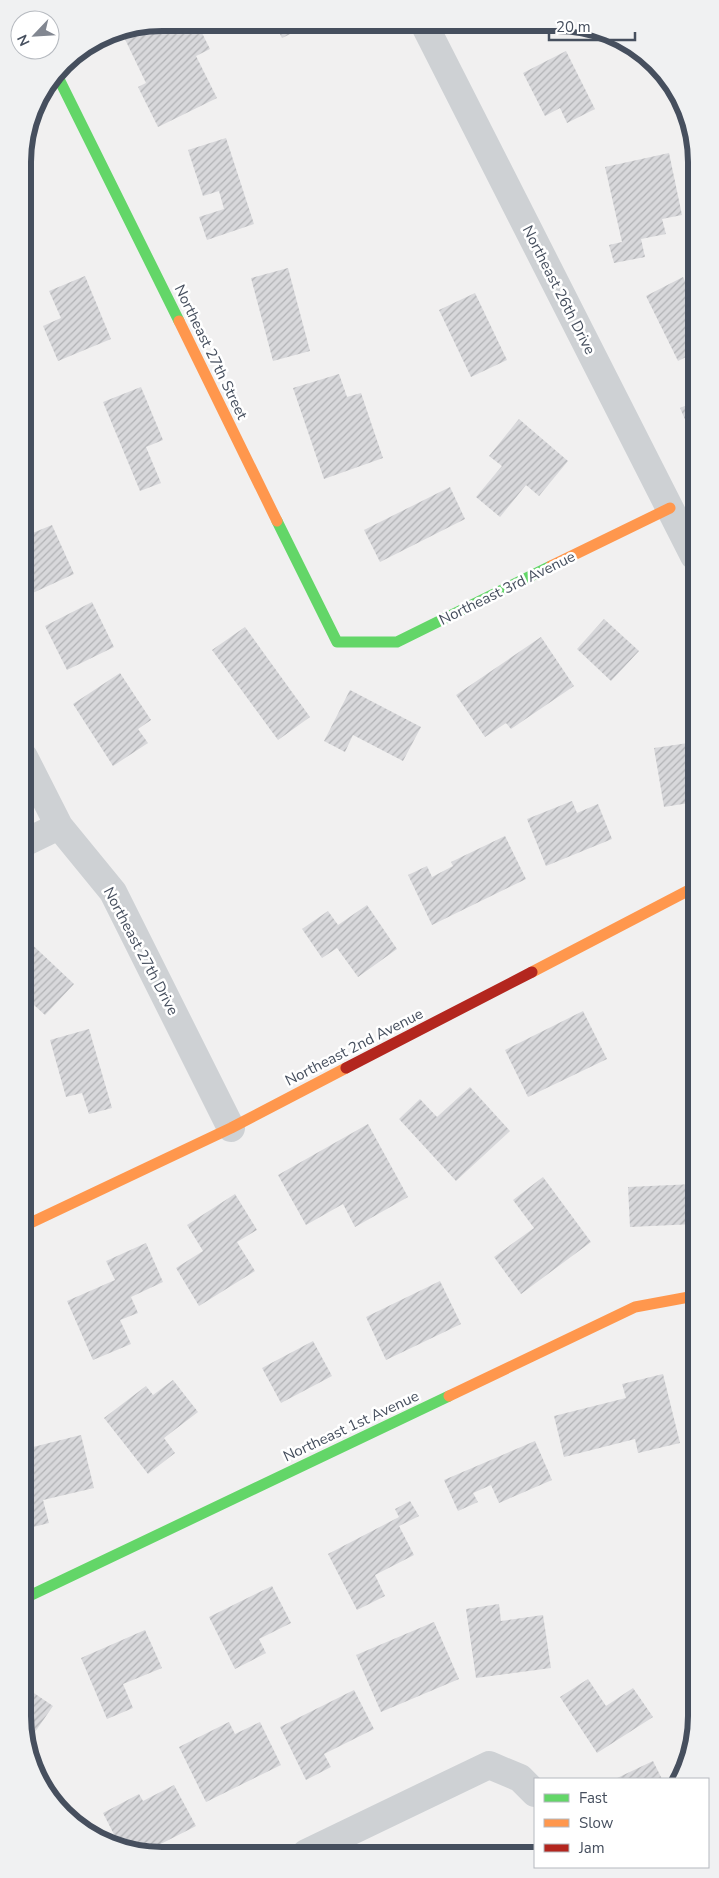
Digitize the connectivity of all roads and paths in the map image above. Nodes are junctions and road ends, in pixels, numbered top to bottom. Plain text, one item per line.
1 (428, 31) edge
2 (60, 81) edge
3 (670, 508) junction
4 (688, 544) edge
5 (338, 642) joint
6 (32, 772) edge
7 (59, 826) junction
8 (32, 839) edge
9 (688, 892) edge
10 (230, 1128) junction
11 (31, 1223) edge
12 (687, 1297) edge
13 (31, 1595) edge
14 (534, 1792) edge
15 (318, 1847) edge

1 - 3 street, Northeast 26th Drive
2 - 5 street, Northeast 27th Street
3 - 4 street, Northeast 26th Drive
3 - 5 street, Northeast 3rd Avenue
6 - 7 street, Northeast 27th Drive
7 - 8 street
7 - 10 street, Northeast 27th Drive
9 - 10 street, Northeast 2nd Avenue
10 - 11 street, Northeast 2nd Avenue
12 - 13 street, Northeast 1st Avenue
14 - 15 street

